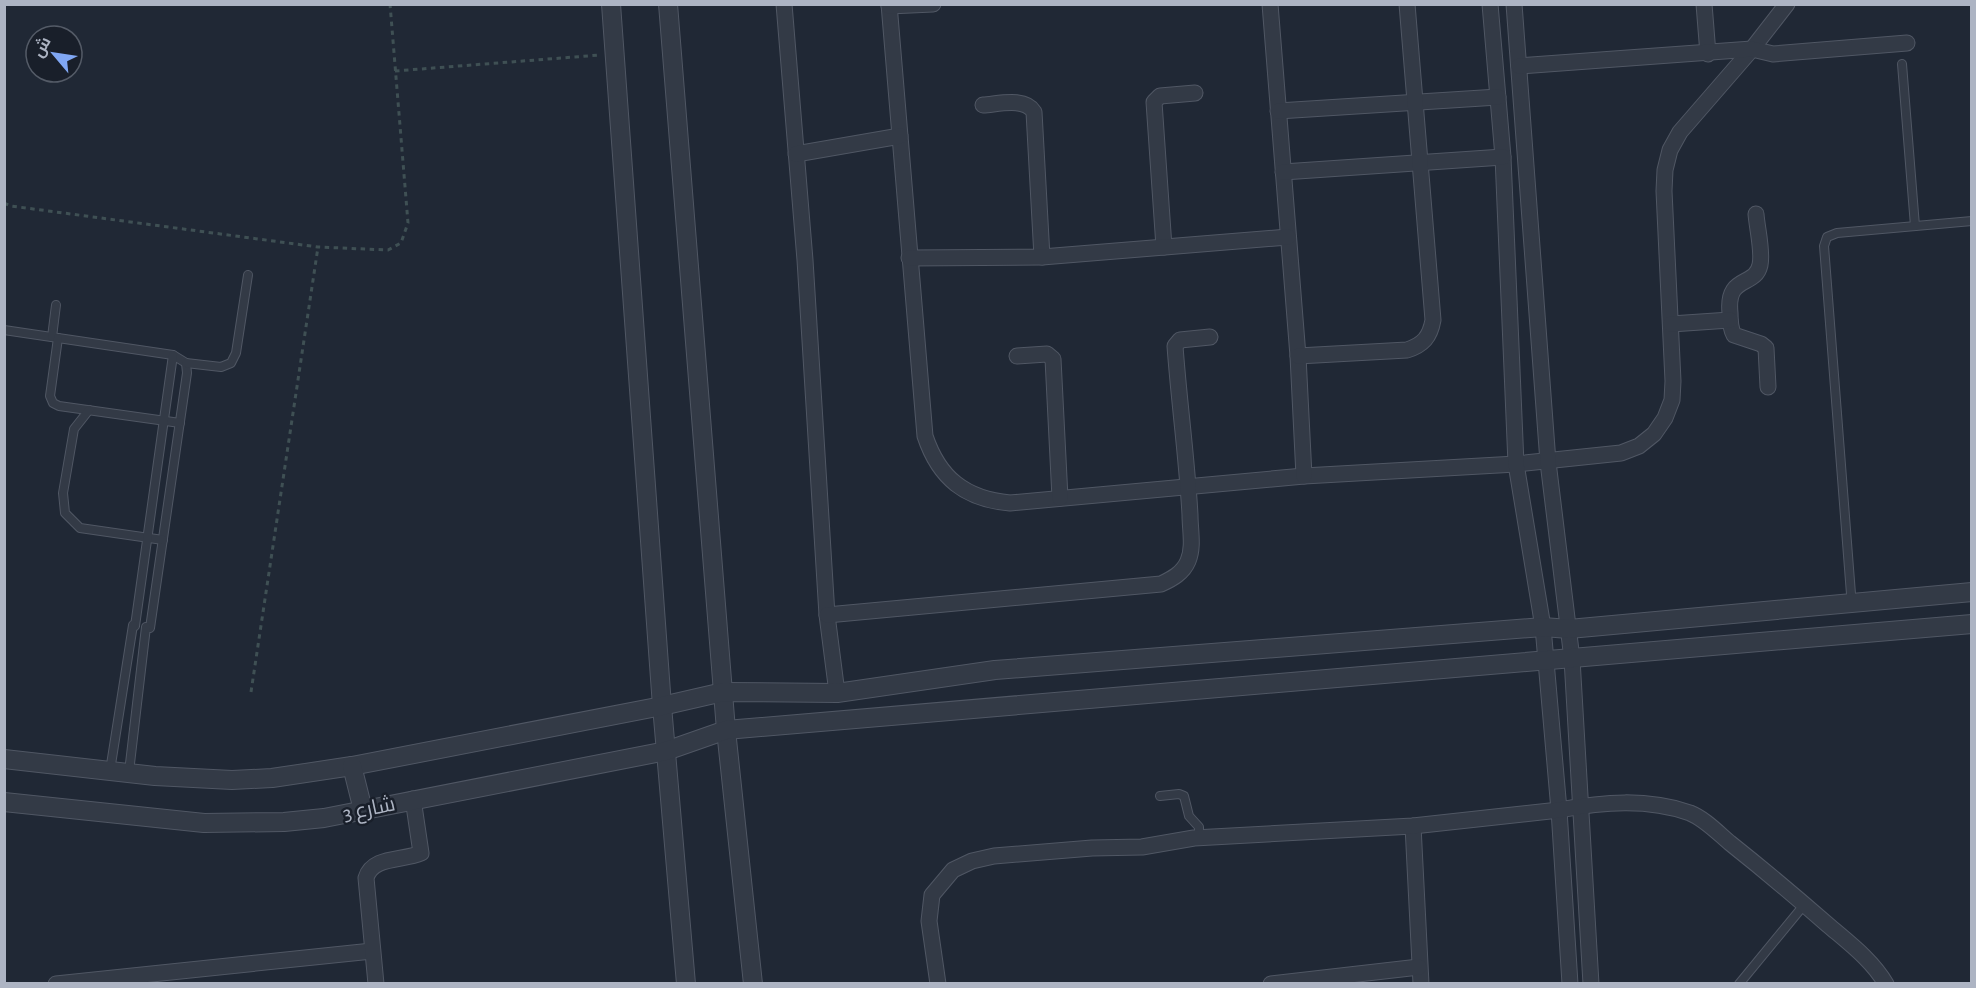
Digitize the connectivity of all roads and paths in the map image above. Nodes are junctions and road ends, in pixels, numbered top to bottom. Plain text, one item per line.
1 (390, 4) edge
2 (611, 4) edge
3 (668, 4) edge
4 (784, 4) edge
5 (933, 4) edge
6 (1269, 4) edge
7 (1407, 4) edge
8 (1490, 4) edge
9 (1514, 4) edge
10 (1704, 4) edge
11 (1787, 4) edge
12 (889, 5) edge
13 (1907, 43) dead end
14 (1752, 50) junction
15 (615, 54) junction
16 (1708, 54) junction
17 (1902, 64) dead end
18 (1519, 66) junction
19 (395, 71) junction
20 (1195, 93) dead end
21 (1498, 97) junction
22 (1415, 102) junction
23 (983, 105) dead end
24 (1278, 111) junction
25 (900, 136) junction
26 (796, 154) junction
27 (1503, 158) junction
28 (1419, 163) junction
29 (1283, 172) junction
30 (4, 203) edge
31 (1756, 214) dead end
32 (1971, 222) edge
33 (1915, 226) junction
34 (1288, 237) junction
35 (1164, 247) junction
36 (318, 248) junction
37 (1042, 256) junction
38 (909, 258) junction
39 (248, 275) dead end
40 (56, 305) dead end
41 (1731, 320) junction
42 (1671, 324) junction
43 (4, 330) edge
44 (1210, 337) dead end
45 (55, 338) junction
46 (173, 355) junction
47 (1017, 356) dead end
48 (1298, 356) junction
49 (186, 363) junction
50 (1768, 387) dead end
51 (89, 410) junction
52 (164, 421) junction
53 (180, 423) junction
54 (1548, 462) junction
55 (1516, 464) junction
56 (1304, 476) junction
57 (1188, 487) junction
58 (1060, 498) junction
59 (148, 537) junction
60 (163, 540) junction
61 (1971, 592) edge
62 (1853, 601) junction
63 (827, 615) junction
64 (1971, 624) edge
65 (1543, 627) junction
66 (1569, 629) junction
67 (1572, 658) junction
68 (1546, 661) junction
69 (251, 692) dead end
70 (723, 692) junction
71 (837, 693) junction
72 (662, 706) junction
73 (726, 730) junction
74 (666, 751) junction
75 (4, 759) edge
76 (352, 766) junction
77 (119, 772) junction
78 (1160, 796) dead end
79 (413, 799) junction
80 (4, 802) edge
81 (1580, 806) junction
82 (363, 810) junction
83 (1559, 810) junction
84 (1413, 826) junction
85 (1194, 838) junction
86 (1804, 904) junction
87 (372, 951) junction
88 (1419, 967) junction
89 (56, 984) edge
90 (375, 984) edge
91 (686, 984) edge
92 (753, 984) edge
93 (938, 984) edge
94 (1270, 984) edge
95 (1421, 984) edge
96 (1570, 984) edge
97 (1591, 984) edge
98 (1739, 984) edge
99 (1886, 984) edge

1 - 19 path
2 - 15 street
3 - 70 street
4 - 26 street
5 - 12 street
6 - 24 street
7 - 22 street
8 - 21 street
9 - 18 street
10 - 16 street
11 - 14 street
12 - 25 street
13 - 14 street
14 - 16 street
14 - 42 street
15 - 19 path
15 - 72 street
16 - 18 street
17 - 33 lane
18 - 54 street
19 - 36 path
20 - 35 street
21 - 22 street
21 - 27 street
22 - 24 street
22 - 28 street
23 - 37 street
24 - 29 street
25 - 26 street
25 - 38 street
26 - 63 street
27 - 28 street
27 - 55 street
28 - 29 street
28 - 48 street
29 - 34 street
30 - 36 path
31 - 41 street
32 - 33 lane
33 - 62 lane
34 - 35 street
34 - 48 street
35 - 37 street
36 - 69 path
37 - 38 street
38 - 58 street
39 - 49 lane
40 - 45 lane
41 - 42 street
41 - 50 street
42 - 54 street
43 - 45 lane
44 - 57 street
45 - 46 lane
45 - 51 lane
46 - 49 lane
46 - 52 lane
47 - 58 street
48 - 56 street
49 - 53 lane
51 - 52 lane
51 - 59 lane
52 - 53 lane
52 - 59 lane
53 - 60 lane
54 - 55 street
54 - 66 street
55 - 56 street
55 - 65 street
56 - 57 street
57 - 58 street
57 - 63 street
59 - 60 lane
59 - 77 lane
60 - 77 lane
61 - 62 street
62 - 66 street
63 - 71 street
64 - 67 street, شارع 3
65 - 66 street
65 - 68 street
65 - 71 street
66 - 67 street
67 - 68 street, شارع 3
67 - 81 street
68 - 73 street, شارع 3
68 - 83 street
70 - 71 street
70 - 72 street
70 - 73 street
72 - 74 street
72 - 76 street
73 - 74 street, شارع 3
73 - 92 street
74 - 79 street, شارع 3
74 - 91 street
75 - 77 street
76 - 77 street
76 - 82 street
78 - 85 lane
79 - 82 street, شارع 3
79 - 87 street
80 - 82 street, شارع 3
81 - 83 street
81 - 86 street
81 - 97 street
83 - 84 street
83 - 96 street
84 - 85 street
84 - 88 street
85 - 93 street
86 - 98 lane
86 - 99 street
87 - 89 street
87 - 90 street
88 - 94 street
88 - 95 street

